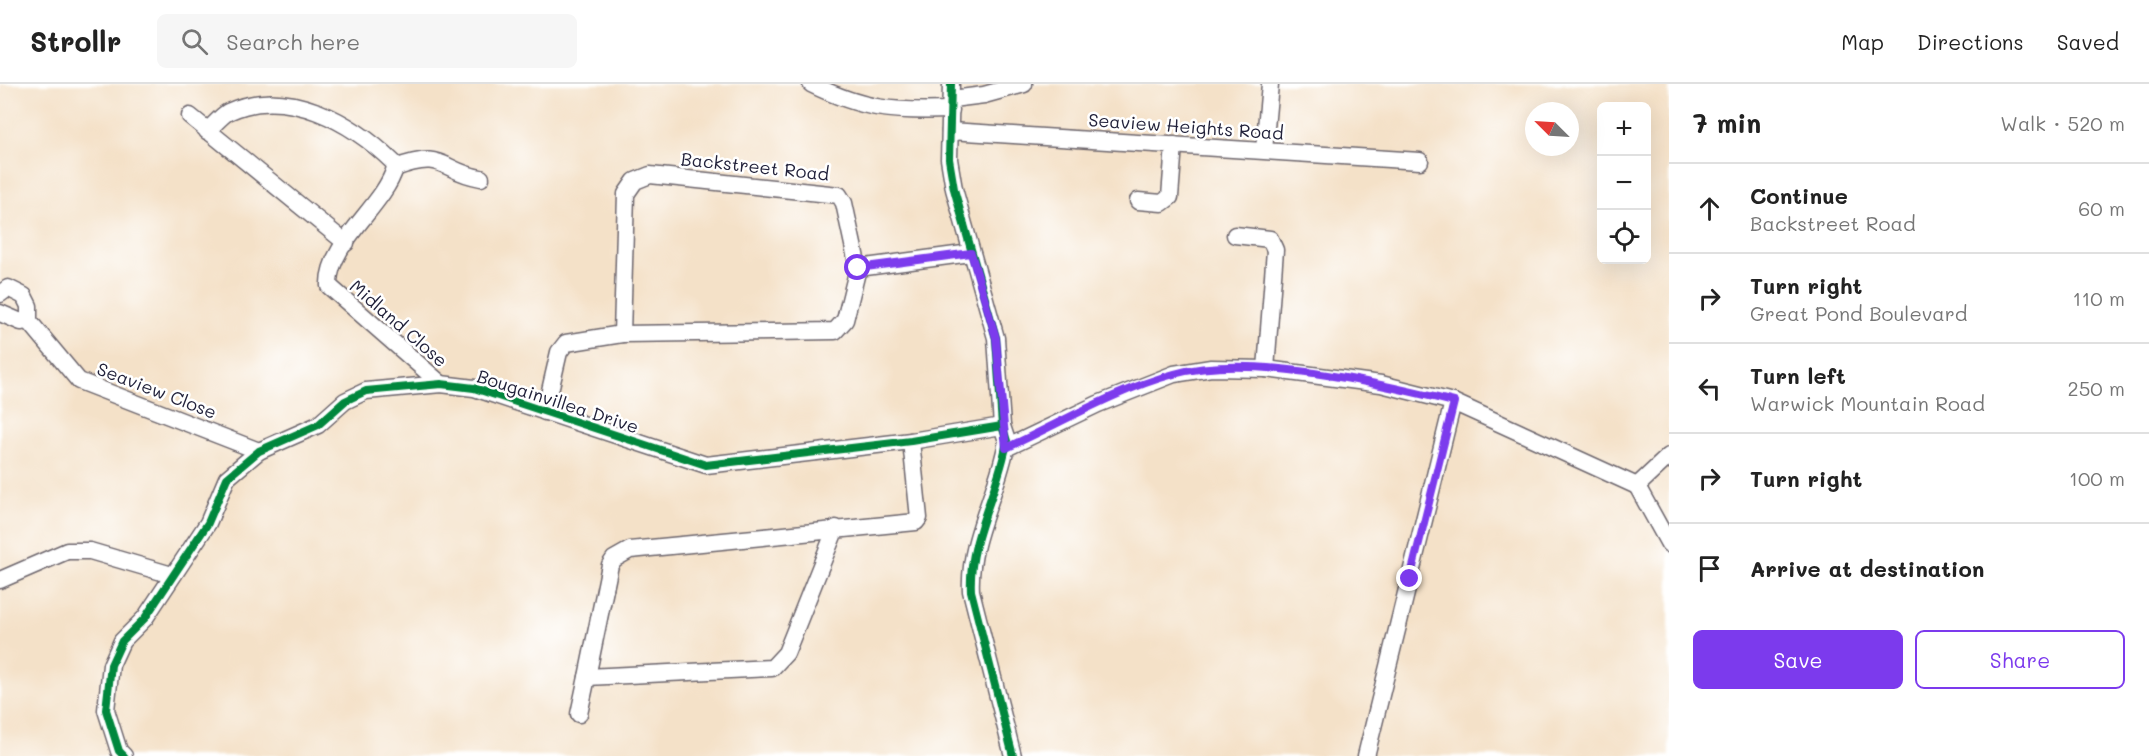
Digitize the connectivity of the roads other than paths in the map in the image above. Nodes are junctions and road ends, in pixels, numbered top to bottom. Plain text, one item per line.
1 (811, 84) edge
2 (1024, 84) edge
3 (1270, 84) edge
4 (951, 98) edge
5 (190, 116) dead end
6 (207, 131) junction
7 (950, 131) junction
8 (1174, 145) junction
9 (1264, 150) junction
10 (1420, 160) dead end
11 (395, 168) junction
12 (481, 178) dead end
13 (1138, 201) dead end
14 (1235, 235) dead end
15 (346, 243) junction
16 (971, 253) junction
17 (858, 268) junction
18 (0, 294) edge
19 (0, 313) edge
20 (29, 321) junction
21 (622, 334) junction
22 (1266, 369) junction
23 (441, 384) junction
24 (1454, 402) junction
25 (545, 412) junction
26 (1002, 426) junction
27 (911, 441) junction
28 (1006, 448) junction
29 (259, 451) junction
30 (1669, 456) edge
31 (1637, 486) junction
32 (836, 528) junction
33 (1669, 544) edge
34 (172, 575) junction
35 (0, 580) edge
36 (587, 677) junction
37 (579, 714) dead end
38 (124, 756) edge
39 (1013, 756) edge
40 (1366, 756) edge

1 - 4 street
2 - 4 street
3 - 9 street
4 - 7 street
5 - 6 street
6 - 11 street
6 - 15 street
7 - 8 street, Seaview Heights Road
7 - 16 street
8 - 9 street, Seaview Heights Road
8 - 13 street
9 - 10 street, Seaview Heights Road
11 - 12 street
11 - 15 street, Midland Close
14 - 22 street
15 - 23 street, Midland Close
16 - 17 street
16 - 26 street
17 - 21 street
17 - 21 street, Backstreet Road
18 - 20 street, Seaview Close
19 - 20 street
20 - 29 street, Seaview Close
21 - 25 street
22 - 24 street
22 - 28 street
23 - 25 street, Bougainvillea Drive
23 - 29 street, Bougainvillea Drive
24 - 31 street
24 - 40 street
25 - 27 street, Bougainvillea Drive
26 - 27 street, Bougainvillea Drive
26 - 28 street
27 - 32 street
28 - 39 street
29 - 34 street, Bougainvillea Drive
30 - 31 street
31 - 33 street
32 - 36 street
32 - 36 street
34 - 35 street
34 - 38 street, Bougainvillea Drive
36 - 37 street

